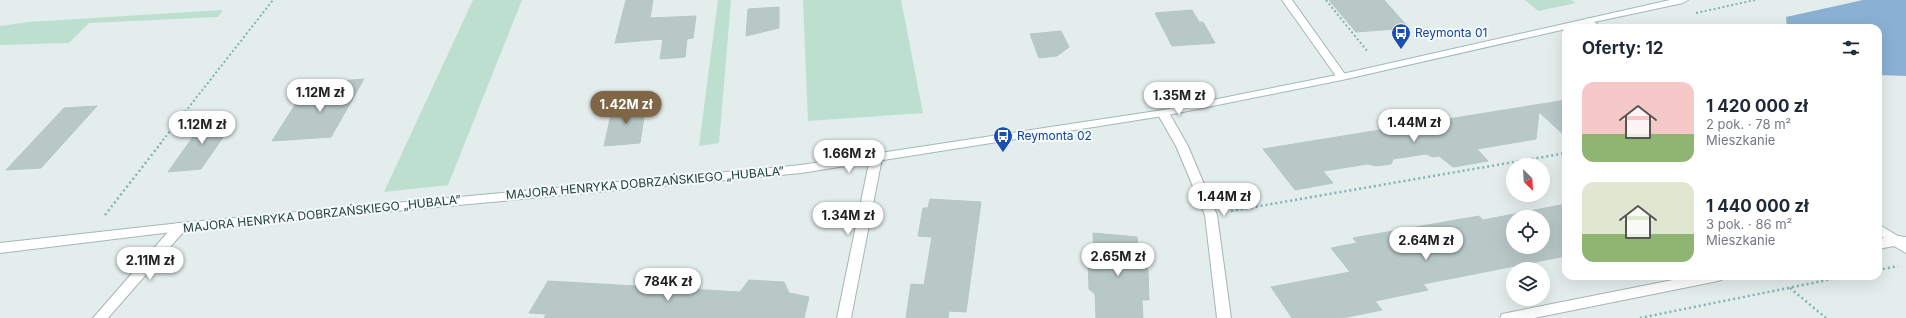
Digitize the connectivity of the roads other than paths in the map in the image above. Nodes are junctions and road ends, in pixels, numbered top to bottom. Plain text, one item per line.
1 (1287, 0) edge
2 (1683, 0) edge
3 (1669, 1) edge
4 (1593, 24) edge
5 (1562, 31) edge
6 (1342, 77) junction
7 (1163, 113) junction
8 (876, 158) junction
9 (180, 227) junction
10 (1882, 230) edge
11 (1903, 242) edge
12 (1882, 244) edge
13 (0, 248) edge
14 (1698, 280) edge
15 (100, 318) edge
16 (844, 318) edge
17 (1224, 318) edge
18 (1507, 318) edge

1 - 6 street
2 - 3 street, MAJORA HENRYKA DOBRZAŃSKIEGO „HUBALA”
3 - 4 street, MAJORA HENRYKA DOBRZAŃSKIEGO „HUBALA”
5 - 6 street, MAJORA HENRYKA DOBRZAŃSKIEGO „HUBALA”
6 - 7 street, MAJORA HENRYKA DOBRZAŃSKIEGO „HUBALA”
7 - 8 street, MAJORA HENRYKA DOBRZAŃSKIEGO „HUBALA”
7 - 17 street
8 - 9 street, MAJORA HENRYKA DOBRZAŃSKIEGO „HUBALA”
8 - 16 street
9 - 13 street, MAJORA HENRYKA DOBRZAŃSKIEGO „HUBALA”
9 - 15 street
10 - 11 street
11 - 12 street
14 - 18 street

